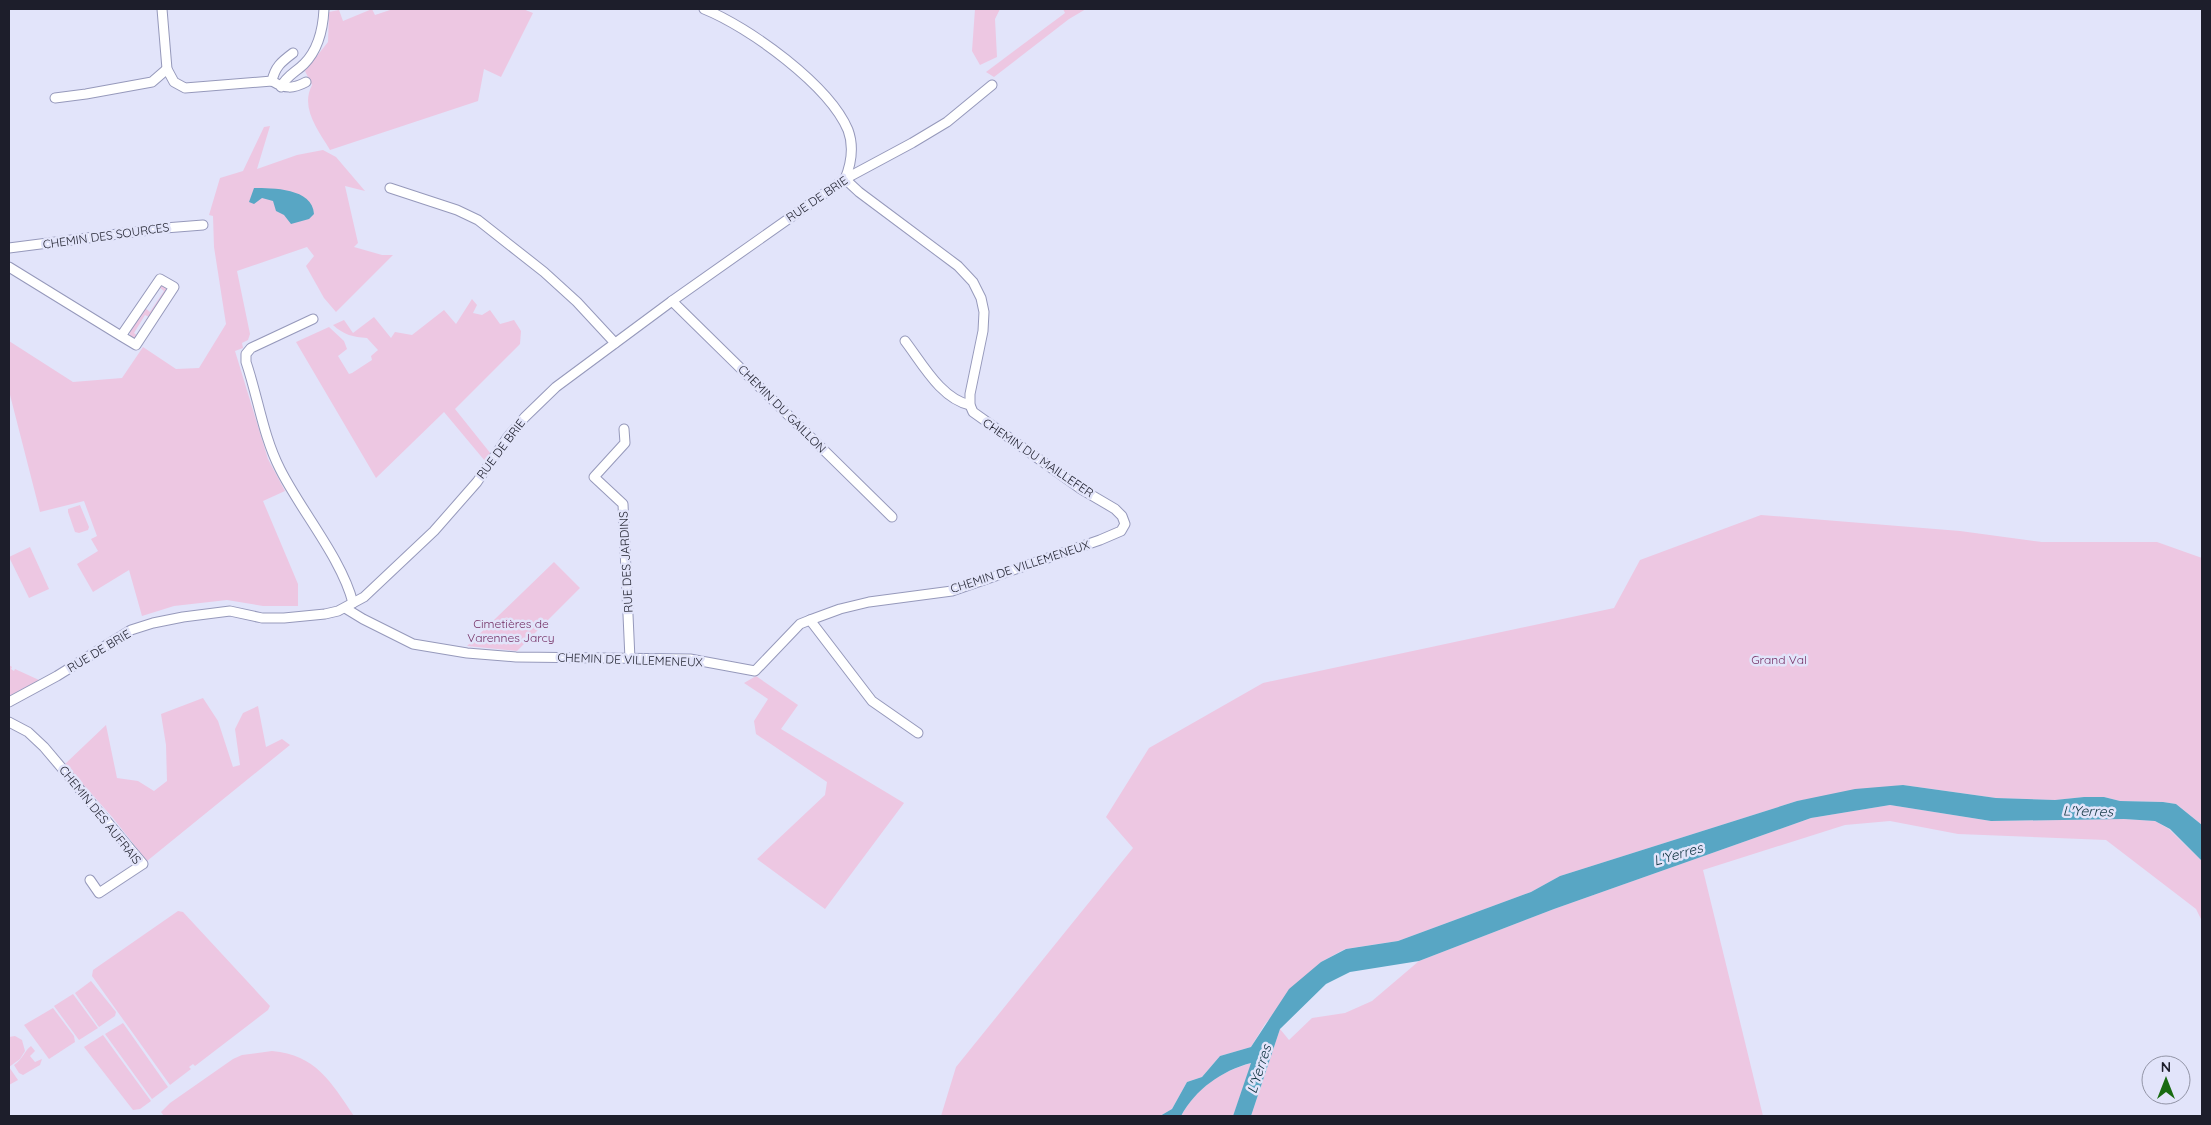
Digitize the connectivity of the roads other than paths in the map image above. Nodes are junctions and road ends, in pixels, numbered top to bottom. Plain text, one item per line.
1 (162, 9) edge
2 (324, 9) edge
3 (704, 9) edge
4 (293, 53) dead end
5 (168, 69) junction
6 (272, 81) junction
7 (306, 82) dead end
8 (992, 85) dead end
9 (282, 87) junction
10 (55, 98) dead end
11 (845, 179) junction
12 (390, 188) dead end
13 (203, 224) dead end
14 (9, 248) edge
15 (9, 266) edge
16 (672, 301) junction
17 (313, 319) dead end
18 (120, 336) junction
19 (905, 341) dead end
20 (615, 343) junction
21 (970, 406) junction
22 (624, 429) dead end
23 (892, 517) dead end
24 (1124, 524) joint
25 (349, 606) junction
26 (810, 620) junction
27 (630, 659) junction
28 (9, 702) edge
29 (9, 722) edge
30 (918, 732) dead end
31 (90, 880) dead end

1 - 5 street
2 - 9 street
3 - 11 street
4 - 6 street
5 - 6 street
5 - 10 street
6 - 9 street
7 - 9 street
8 - 11 street, RUE DE BRIE
11 - 16 street, RUE DE BRIE
11 - 21 street
12 - 20 street
13 - 14 street, CHEMIN DES SOURCES
15 - 18 street
16 - 20 street, RUE DE BRIE
16 - 23 street, CHEMIN DU GAILLON
17 - 25 street
18 - 18 street
19 - 21 street, CHEMIN DU MAILLEFER
20 - 25 street, RUE DE BRIE
21 - 24 street, CHEMIN DU MAILLEFER
22 - 27 street, RUE DES JARDINS
24 - 26 street, CHEMIN DE VILLEMENEUX
25 - 27 street, CHEMIN DE VILLEMENEUX
25 - 28 street, RUE DE BRIE
26 - 27 street, CHEMIN DE VILLEMENEUX
26 - 30 street
29 - 31 street, CHEMIN DES AUFRAIS

